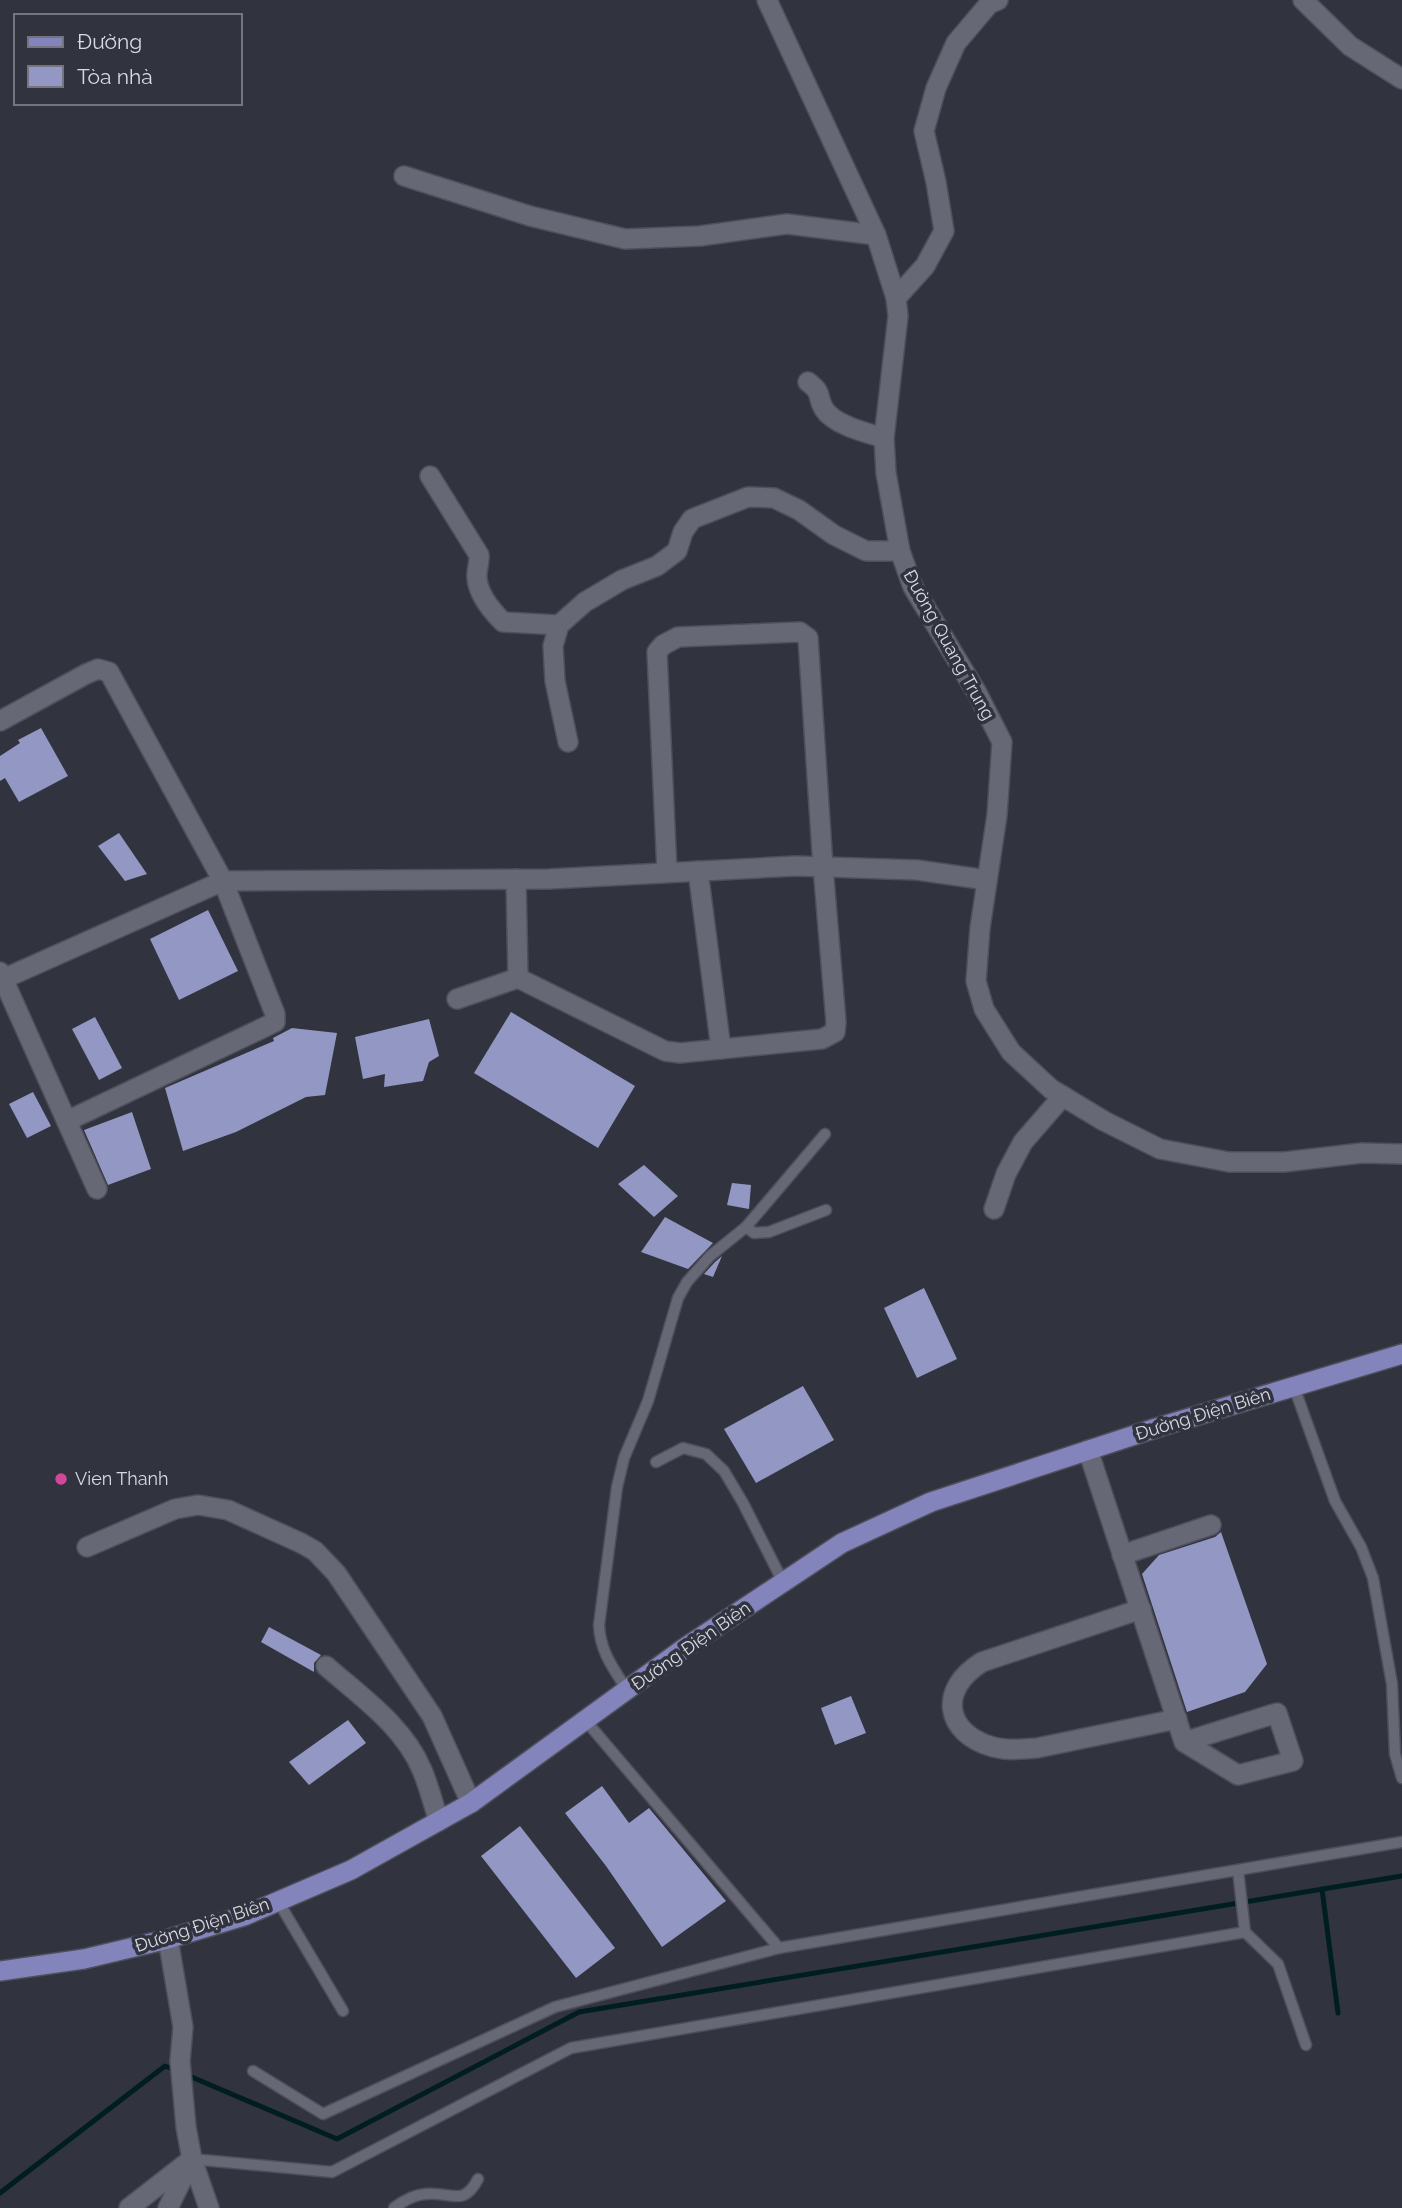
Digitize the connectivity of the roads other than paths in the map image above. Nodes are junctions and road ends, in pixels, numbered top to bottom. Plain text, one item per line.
1 (768, 0) edge
2 (998, 0) edge
3 (1303, 0) edge
4 (1402, 79) edge
5 (404, 176) dead end
6 (876, 235) junction
7 (896, 298) junction
8 (808, 382) dead end
9 (884, 438) junction
10 (430, 476) dead end
11 (900, 551) junction
12 (559, 625) junction
13 (0, 721) edge
14 (568, 742) dead end
15 (823, 867) junction
16 (698, 871) junction
17 (667, 872) junction
18 (516, 879) junction
19 (987, 880) junction
20 (223, 881) junction
21 (2, 976) edge
22 (519, 978) junction
23 (457, 999) dead end
24 (721, 1049) junction
25 (1063, 1096) junction
26 (67, 1121) junction
27 (825, 1134) dead end
28 (1402, 1154) edge
29 (97, 1189) dead end
30 (994, 1209) dead end
31 (826, 1210) dead end
32 (746, 1227) junction
33 (1402, 1354) edge
34 (1294, 1387) junction
35 (1088, 1451) junction
36 (656, 1462) dead end
37 (1211, 1525) dead end
38 (87, 1547) dead end
39 (1122, 1555) junction
40 (783, 1582) junction
41 (1141, 1609) junction
42 (326, 1666) dead end
43 (627, 1690) junction
44 (1177, 1719) junction
45 (586, 1721) junction
46 (1184, 1742) junction
47 (1402, 1778) edge
48 (471, 1803) junction
49 (439, 1821) junction
50 (1402, 1842) edge
51 (1238, 1875) junction
52 (278, 1901) junction
53 (1245, 1928) junction
54 (168, 1939) junction
55 (779, 1948) junction
56 (0, 1971) edge
57 (343, 2011) dead end
58 (1306, 2045) dead end
59 (253, 2071) dead end
60 (192, 2159) junction
61 (478, 2179) dead end
62 (129, 2208) edge
63 (168, 2208) edge
64 (209, 2208) edge
65 (394, 2208) edge

1 - 6 street, Đường Quang Trung
2 - 7 street
3 - 4 street
5 - 6 street
6 - 7 street, Đường Quang Trung
7 - 9 street, Đường Quang Trung
8 - 9 street
9 - 11 street, Đường Quang Trung
10 - 12 street
11 - 12 street
11 - 19 street, Đường Quang Trung
12 - 14 street
13 - 20 street
15 - 16 street
15 - 17 street
15 - 19 street
15 - 24 street
16 - 17 street
16 - 24 street
17 - 18 street
18 - 20 street
18 - 22 street
19 - 25 street, Đường Quang Trung
20 - 21 street
20 - 26 street
21 - 26 street
22 - 23 street
22 - 24 street
25 - 28 street, Đường Quang Trung
25 - 30 street
26 - 29 street
27 - 32 lane
31 - 32 lane
32 - 43 lane
33 - 34 main road, Đường Điện Biên
34 - 35 main road, Đường Điện Biên
34 - 47 lane
35 - 39 street
35 - 40 main road, Đường Điện Biên
36 - 40 lane
37 - 39 street
38 - 48 street
39 - 41 street
40 - 43 main road, Đường Điện Biên
41 - 44 street
41 - 44 street
42 - 49 street
43 - 45 main road, Đường Điện Biên
44 - 46 street
45 - 48 main road, Đường Điện Biên
45 - 55 lane
46 - 46 street
48 - 49 main road, Đường Điện Biên
49 - 52 main road, Đường Điện Biên
50 - 51 lane
51 - 53 lane
51 - 55 lane
52 - 54 main road, Đường Điện Biên
52 - 57 lane
53 - 58 lane
53 - 60 lane
54 - 56 main road, Đường Điện Biên
54 - 60 street
55 - 59 lane
60 - 62 street
60 - 63 street
60 - 64 street
61 - 65 lane

